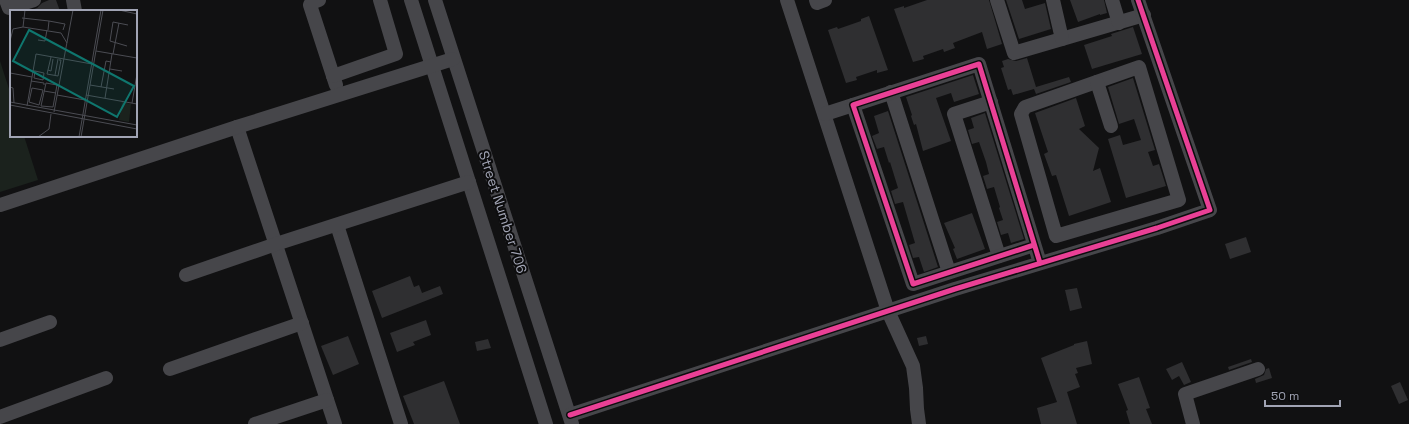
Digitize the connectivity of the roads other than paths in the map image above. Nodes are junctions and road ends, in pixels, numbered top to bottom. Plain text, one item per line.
1 (34, 0) edge
2 (73, 0) edge
3 (319, 0) edge
4 (380, 0) edge
5 (411, 0) edge
6 (435, 0) edge
7 (787, 0) edge
8 (816, 0) edge
9 (825, 0) edge
10 (997, 0) edge
11 (1054, 0) edge
12 (1112, 0) edge
13 (1138, 0) edge
14 (9, 7) edge
15 (76, 10) edge
16 (1144, 15) junction
17 (1119, 23) junction
18 (1062, 39) junction
19 (453, 59) junction
20 (432, 66) junction
21 (333, 76) junction
22 (1097, 82) junction
23 (891, 92) junction
24 (339, 95) junction
25 (991, 102) junction
26 (853, 104) junction
27 (825, 114) junction
28 (1178, 116) junction
29 (1156, 123) junction
30 (1111, 126) dead end
31 (237, 127) junction
32 (470, 182) junction
33 (0, 205) edge
34 (337, 225) junction
35 (276, 244) junction
36 (1034, 245) junction
37 (999, 256) junction
38 (1040, 263) junction
39 (949, 272) junction
40 (186, 275) dead end
41 (888, 311) junction
42 (50, 322) dead end
43 (302, 322) junction
44 (0, 340) edge
45 (170, 369) dead end
46 (1258, 369) dead end
47 (106, 378) dead end
48 (327, 400) junction
49 (0, 417) edge
50 (571, 420) edge
51 (255, 424) edge
52 (335, 424) edge
53 (401, 424) edge
54 (546, 424) edge
55 (919, 424) edge
56 (1193, 424) edge

1 - 14 street
2 - 15 street
3 - 21 street
4 - 21 street
5 - 20 street
6 - 19 street, Street Number 706
7 - 27 street
8 - 9 street
10 - 18 street
11 - 18 street
12 - 17 street
13 - 16 street
16 - 17 street
16 - 28 street
17 - 18 street
19 - 20 street
19 - 50 street, Street Number 706
20 - 24 street
20 - 32 street
21 - 24 street
22 - 29 street
22 - 29 street
22 - 30 street
23 - 25 street
23 - 26 street
23 - 39 street
24 - 31 street
25 - 36 street
25 - 37 street
26 - 27 street
26 - 39 street
27 - 41 street
28 - 29 street
28 - 38 street
31 - 33 street
31 - 35 street
32 - 34 street
32 - 54 street
34 - 35 street
34 - 53 street
35 - 40 street
35 - 43 street
36 - 37 street
36 - 38 street
37 - 39 street
38 - 41 street
41 - 50 street
41 - 55 street
42 - 44 street
43 - 45 street
43 - 48 street
46 - 56 street
47 - 49 street
48 - 51 street
48 - 52 street

